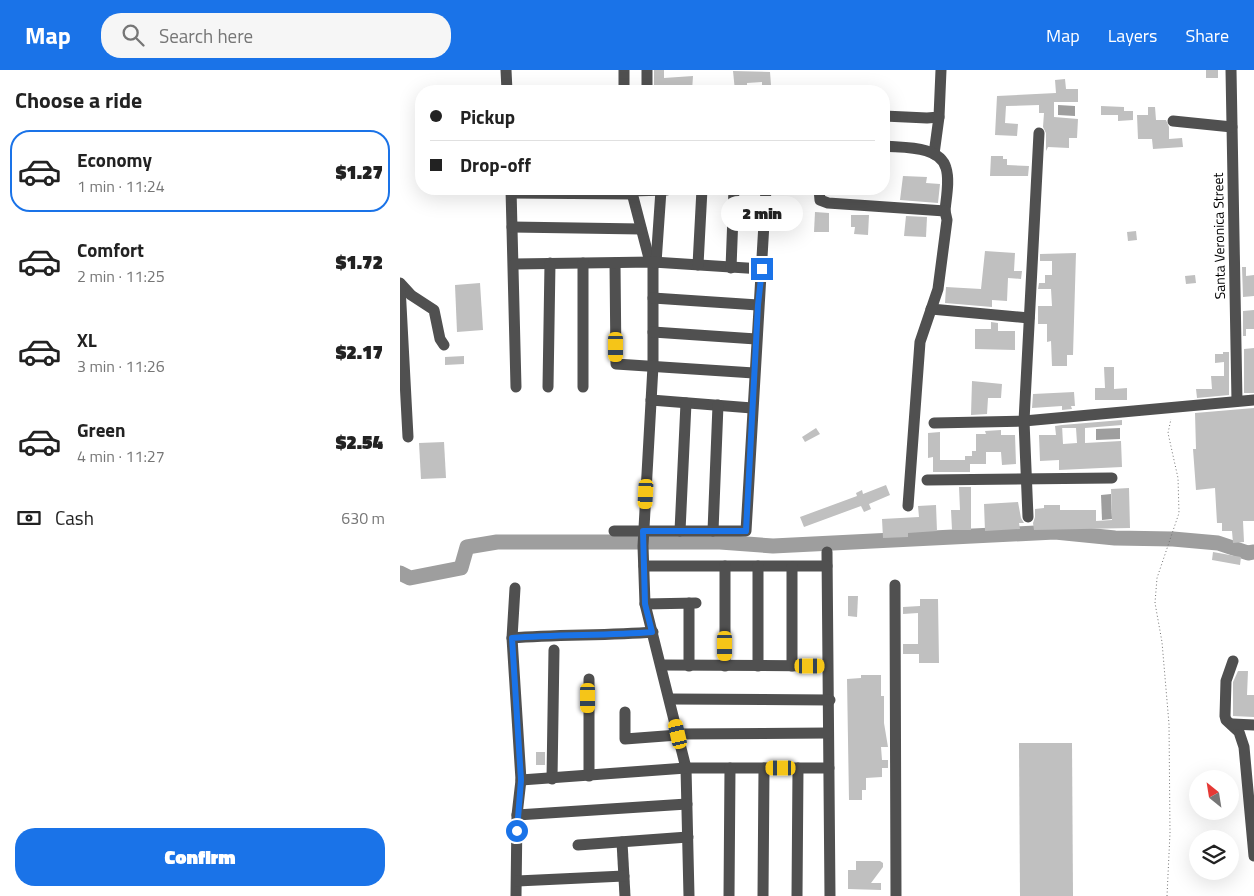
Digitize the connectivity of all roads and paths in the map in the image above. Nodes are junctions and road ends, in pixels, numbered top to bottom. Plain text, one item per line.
1 (506, 70) edge
2 (624, 70) edge
3 (647, 70) edge
4 (941, 70) edge
5 (1231, 70) edge
6 (507, 85) edge
7 (624, 85) edge
8 (647, 85) edge
9 (890, 116) edge
10 (939, 117) junction
11 (1173, 121) dead end
12 (1232, 126) junction
13 (1039, 133) dead end
14 (890, 147) edge
15 (934, 154) junction
16 (511, 195) edge
17 (632, 195) edge
18 (663, 195) edge
19 (702, 195) edge
20 (734, 195) edge
21 (766, 195) edge
22 (819, 195) edge
23 (945, 211) junction
24 (512, 227) junction
25 (641, 229) junction
26 (653, 262) junction
27 (550, 263) junction
28 (583, 263) junction
29 (615, 263) junction
30 (514, 264) junction
31 (698, 265) junction
32 (731, 268) junction
33 (762, 269) junction
34 (400, 281) edge
35 (400, 286) edge
36 (653, 298) junction
37 (758, 305) junction
38 (931, 309) junction
39 (1029, 318) junction
40 (653, 332) junction
41 (756, 339) junction
42 (444, 345) dead end
43 (653, 366) junction
44 (754, 373) junction
45 (516, 387) dead end
46 (548, 387) dead end
47 (583, 387) dead end
48 (651, 400) junction
49 (1254, 400) edge
50 (1237, 401) junction
51 (686, 403) junction
52 (718, 405) junction
53 (752, 408) junction
54 (1173, 408) junction
55 (1024, 421) junction
56 (934, 423) dead end
57 (408, 437) dead end
58 (1112, 478) dead end
59 (927, 480) dead end
60 (1027, 480) junction
61 (908, 506) dead end
62 (1028, 517) dead end
63 (614, 531) dead end
64 (680, 531) junction
65 (713, 531) junction
66 (643, 537) junction
67 (827, 552) dead end
68 (644, 566) junction
69 (725, 566) junction
70 (758, 566) junction
71 (827, 566) junction
72 (792, 567) junction
73 (895, 585) dead end
74 (515, 588) dead end
75 (645, 604) junction
76 (652, 632) junction
77 (512, 638) junction
78 (554, 650) dead end
79 (1233, 661) dead end
80 (662, 665) junction
81 (689, 666) junction
82 (725, 666) junction
83 (758, 666) junction
84 (792, 666) junction
85 (827, 666) junction
86 (588, 679) dead end
87 (670, 699) junction
88 (829, 700) junction
89 (625, 712) dead end
90 (1232, 724) junction
91 (1254, 725) edge
92 (828, 733) junction
93 (678, 734) junction
94 (686, 768) junction
95 (730, 768) junction
96 (764, 768) junction
97 (798, 768) junction
98 (829, 768) junction
99 (589, 776) junction
100 (552, 779) junction
101 (521, 780) junction
102 (687, 804) junction
103 (517, 815) junction
104 (688, 838) junction
105 (622, 842) junction
106 (578, 845) dead end
107 (1254, 856) edge
108 (624, 876) junction
109 (516, 881) junction
110 (516, 896) edge
111 (625, 896) edge
112 (690, 896) edge
113 (729, 896) edge
114 (763, 896) edge
115 (797, 896) edge
116 (830, 896) edge
117 (896, 896) edge
118 (1167, 896) edge

1 - 6 street
2 - 7 street
3 - 8 street
4 - 10 street
5 - 12 street, Santa Veronica Street
9 - 10 street
10 - 15 street
11 - 12 street
12 - 50 street, Santa Veronica Street
13 - 39 street
14 - 15 street
15 - 23 street
16 - 24 street
17 - 25 street
18 - 26 street
19 - 31 street
20 - 32 street
21 - 33 street
22 - 23 street
23 - 38 street
24 - 25 street
24 - 30 street
25 - 26 street
26 - 29 street
26 - 31 street
26 - 36 street
27 - 28 street
27 - 30 street
27 - 46 street
28 - 29 street
28 - 47 street
29 - 43 street
30 - 45 street
31 - 32 street
32 - 33 street
33 - 37 street
34 - 35 street
35 - 42 street
35 - 57 street
36 - 37 street
36 - 40 street
37 - 41 street
38 - 39 street
38 - 61 street
39 - 55 street
40 - 41 street
40 - 43 street
41 - 44 street
43 - 44 street
43 - 48 street
44 - 53 street
48 - 51 street
48 - 66 street
49 - 50 street
50 - 54 street
51 - 52 street
51 - 64 street
52 - 53 street
52 - 65 street
53 - 65 street
54 - 55 street
54 - 118 path
55 - 56 street
55 - 60 street
58 - 60 street
59 - 60 street
60 - 62 street
63 - 66 street
64 - 65 street
64 - 66 street
66 - 68 street
67 - 71 street
68 - 69 street
68 - 75 street
69 - 70 street
69 - 82 street
70 - 72 street
70 - 83 street
71 - 72 street
71 - 85 street
72 - 84 street
73 - 117 street
74 - 77 street
75 - 76 street
75 - 81 street
76 - 77 street
76 - 80 street
77 - 101 street
78 - 100 street
79 - 90 street
80 - 81 street
80 - 87 street
81 - 82 street
82 - 83 street
83 - 84 street
84 - 85 street
85 - 88 street
86 - 99 street
87 - 88 street
87 - 93 street
88 - 92 street
89 - 93 street
90 - 91 street
90 - 107 street
92 - 93 street
92 - 98 street
93 - 94 street
94 - 95 street
94 - 99 street
94 - 102 street
95 - 96 street
95 - 113 street
96 - 97 street
96 - 114 street
97 - 98 street
97 - 115 street
98 - 116 street
99 - 100 street
100 - 101 street
101 - 103 street
102 - 103 street
102 - 104 street
103 - 109 street
104 - 105 street
104 - 112 street
105 - 106 street
105 - 108 street
108 - 109 street
108 - 111 street
109 - 110 street

